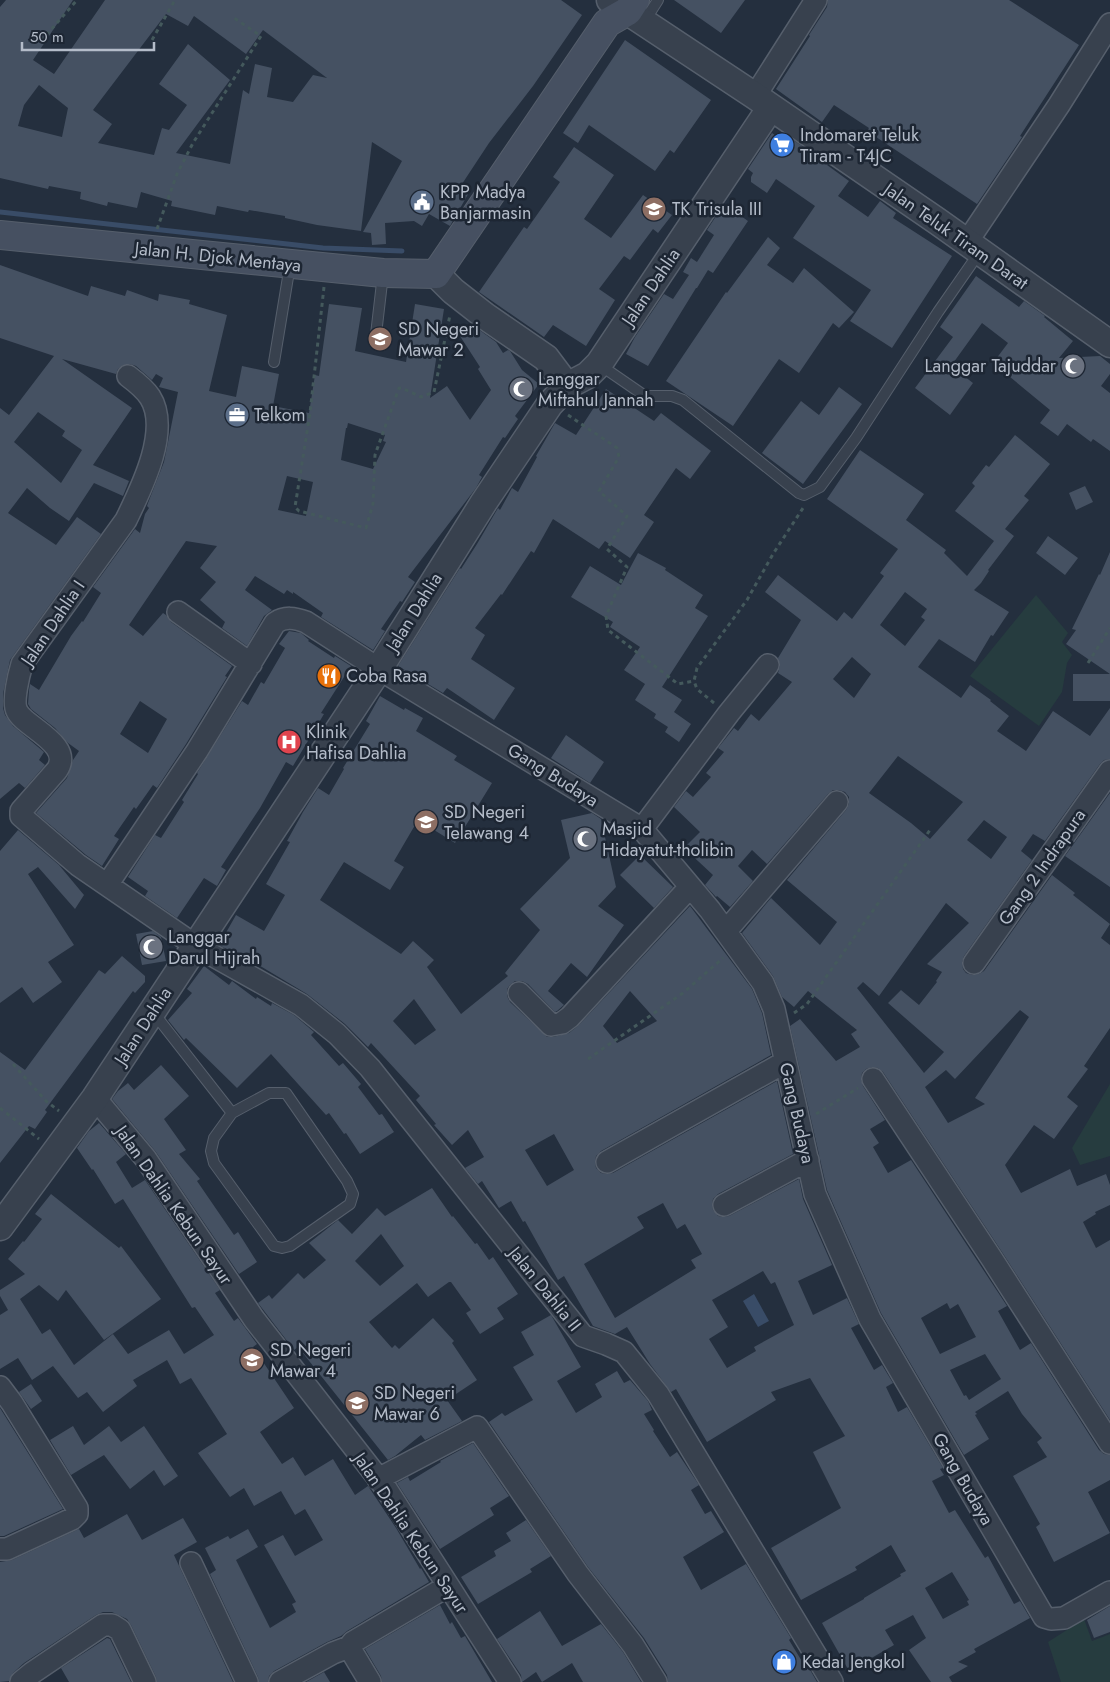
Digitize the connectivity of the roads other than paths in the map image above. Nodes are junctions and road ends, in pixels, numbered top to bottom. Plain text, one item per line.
1 (658, 0) edge
2 (816, 0) edge
3 (622, 9) edge
4 (1110, 24) edge
5 (763, 102) junction
6 (0, 235) edge
7 (974, 247) junction
8 (291, 264) junction
9 (383, 273) junction
10 (445, 283) junction
11 (375, 342) dead end
12 (1110, 344) edge
13 (274, 362) dead end
14 (599, 364) junction
15 (128, 376) dead end
16 (559, 395) junction
17 (178, 612) dead end
18 (251, 664) junction
19 (768, 665) dead end
20 (379, 669) junction
21 (1110, 771) edge
22 (837, 802) dead end
23 (642, 829) junction
24 (107, 885) junction
25 (690, 886) junction
26 (731, 939) junction
27 (196, 946) junction
28 (974, 963) dead end
29 (519, 993) dead end
30 (153, 1012) junction
31 (784, 1062) junction
32 (873, 1079) road end
33 (95, 1098) junction
34 (232, 1113) junction
35 (808, 1160) junction
36 (607, 1162) dead end
37 (724, 1205) dead end
38 (0, 1227) edge
39 (0, 1386) edge
40 (1110, 1443) edge
41 (378, 1479) junction
42 (0, 1549) edge
43 (191, 1563) dead end
44 (448, 1586) junction
45 (1110, 1592) edge
46 (349, 1647) junction
47 (21, 1682) edge
48 (145, 1682) edge
49 (247, 1682) edge
50 (280, 1682) edge
51 (370, 1682) edge
52 (510, 1682) edge
53 (656, 1682) edge
54 (832, 1682) edge

1 - 3 lane
2 - 5 street
3 - 5 street, Jalan Teluk Tiram Darat
3 - 10 main road
4 - 7 street
5 - 7 street, Jalan Teluk Tiram Darat
5 - 14 street, Jalan Dahlia
6 - 8 main road, Jalan H. Djok Mentaya
7 - 12 street, Jalan Teluk Tiram Darat
7 - 14 lane
8 - 9 main road, Jalan H. Djok Mentaya
8 - 13 lane
9 - 10 main road, Jalan H. Djok Mentaya
9 - 11 lane
10 - 16 street
14 - 16 street, Jalan Dahlia
15 - 24 street, Jalan Dahlia I
16 - 20 street, Jalan Dahlia
17 - 18 street
18 - 20 street
18 - 24 street
19 - 23 street
20 - 23 street, Gang Budaya
20 - 27 street, Jalan Dahlia
21 - 28 street, Gang 2 Indrapura
22 - 26 street
23 - 25 street, Gang Budaya
24 - 27 street, Jalan Dahlia I
25 - 26 street, Gang Budaya
25 - 29 street
26 - 31 street, Gang Budaya
27 - 30 street, Jalan Dahlia
27 - 54 street, Jalan Dahlia II
30 - 33 street, Jalan Dahlia
30 - 34 lane
31 - 35 street, Gang Budaya
31 - 36 street
32 - 40 street
33 - 38 street, Jalan Dahlia
33 - 41 street, Jalan Dahlia Kebun Sayur
34 - 34 lane
35 - 37 street
35 - 45 street, Gang Budaya
39 - 42 street
41 - 44 street, Jalan Dahlia Kebun Sayur
41 - 53 street
43 - 49 street
44 - 46 street
44 - 52 street, Jalan Dahlia Kebun Sayur
46 - 50 street
46 - 51 street
47 - 48 street

